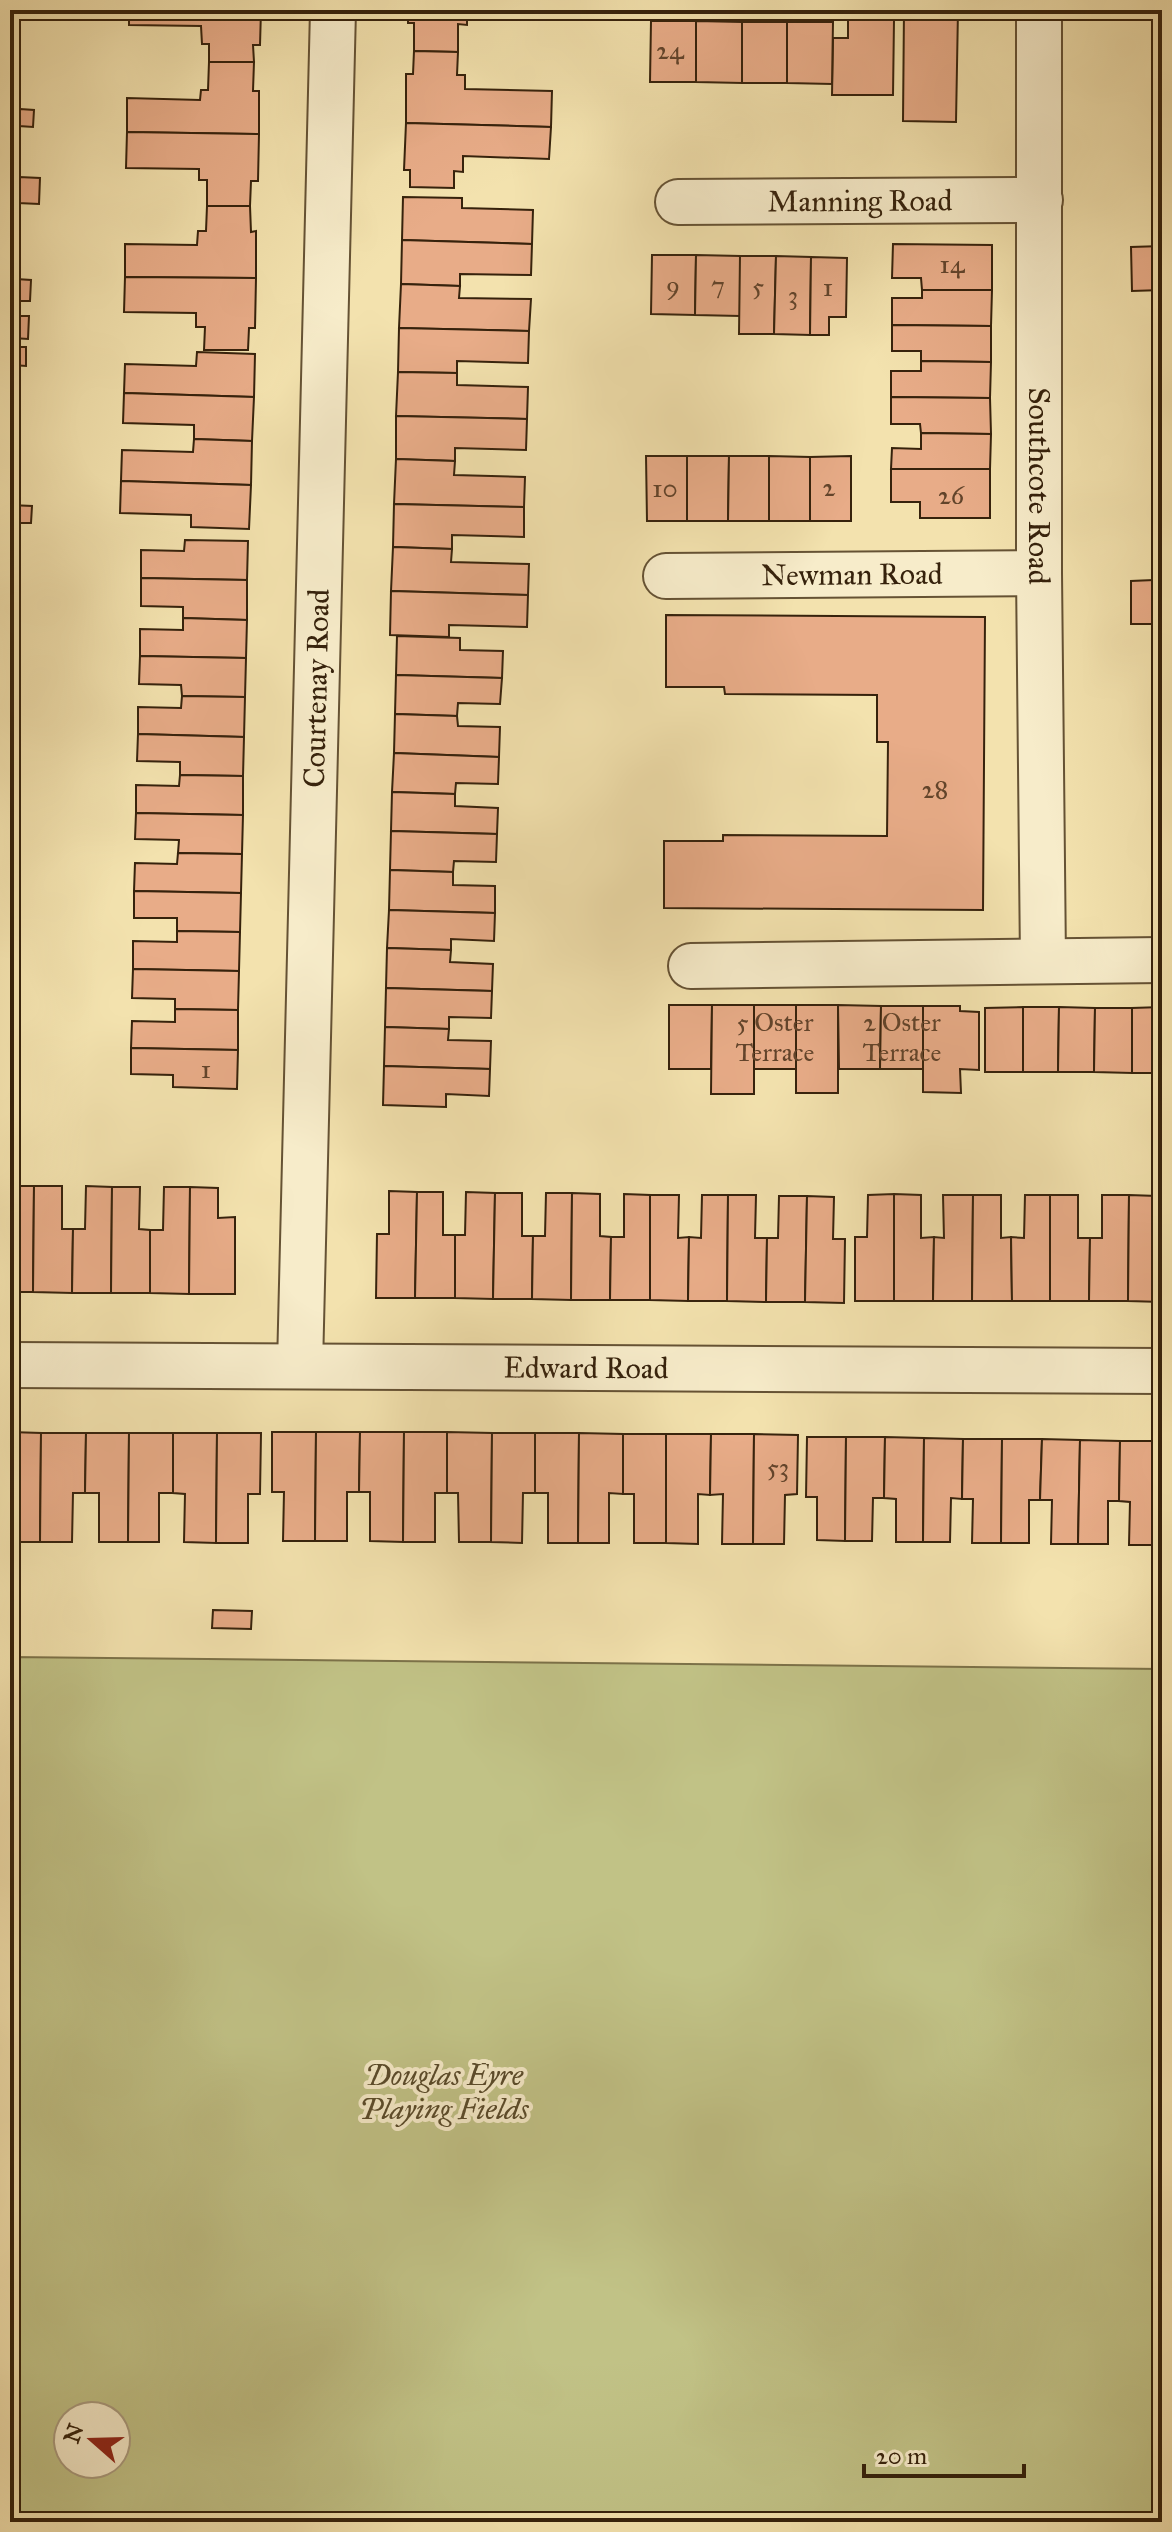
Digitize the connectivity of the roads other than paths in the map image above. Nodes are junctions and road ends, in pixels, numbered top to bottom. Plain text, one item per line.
1 (333, 10) edge
2 (1039, 10) edge
3 (1040, 200) junction
4 (678, 202) dead end
5 (1039, 573) junction
6 (666, 576) dead end
7 (1162, 960) edge
8 (1043, 961) junction
9 (691, 966) dead end
10 (10, 1365) edge
11 (300, 1366) junction
12 (1162, 1371) edge

1 - 11 street, Courtenay Road
2 - 3 street, Southcote Road
3 - 4 street, Manning Road
3 - 5 street, Southcote Road
5 - 6 street, Newman Road
5 - 8 street, Southcote Road
7 - 8 street
8 - 9 street
10 - 11 street, Edward Road
11 - 12 street, Edward Road

